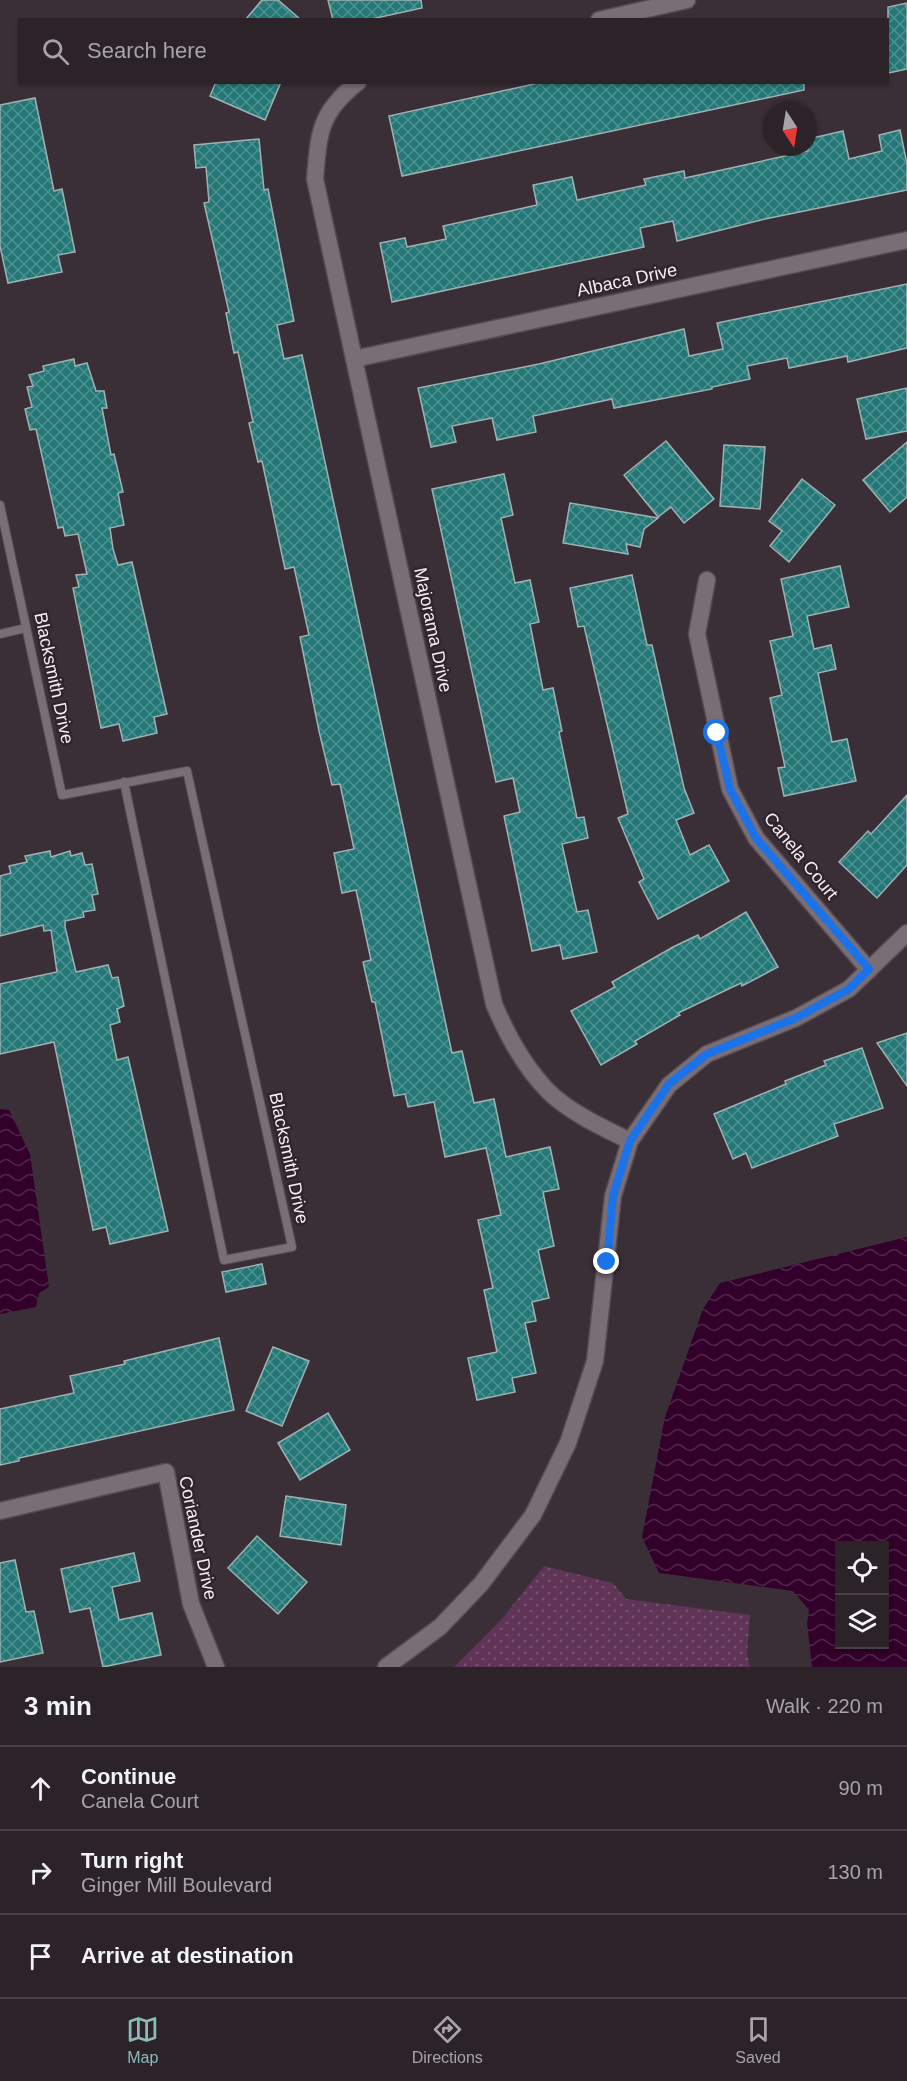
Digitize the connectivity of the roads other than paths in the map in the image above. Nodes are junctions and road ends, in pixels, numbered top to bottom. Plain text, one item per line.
1 (687, 0) edge
2 (607, 18) edge
3 (356, 84) edge
4 (907, 240) edge
5 (354, 359) junction
6 (0, 505) edge
7 (707, 580) dead end
8 (26, 628) junction
9 (0, 634) edge
10 (124, 783) junction
11 (907, 933) edge
12 (869, 969) junction
13 (630, 1141) junction
14 (0, 1511) edge
15 (216, 1667) edge
16 (386, 1667) edge

1 - 2 street
3 - 5 street, Majorama Drive
4 - 5 street, Albaca Drive
5 - 13 street, Majorama Drive
6 - 8 lane, Blacksmith Drive
7 - 12 street, Canela Court
8 - 9 lane
8 - 10 lane, Blacksmith Drive
10 - 10 lane, Blacksmith Drive
11 - 12 street
12 - 13 street
13 - 16 street
14 - 15 street, Coriander Drive

